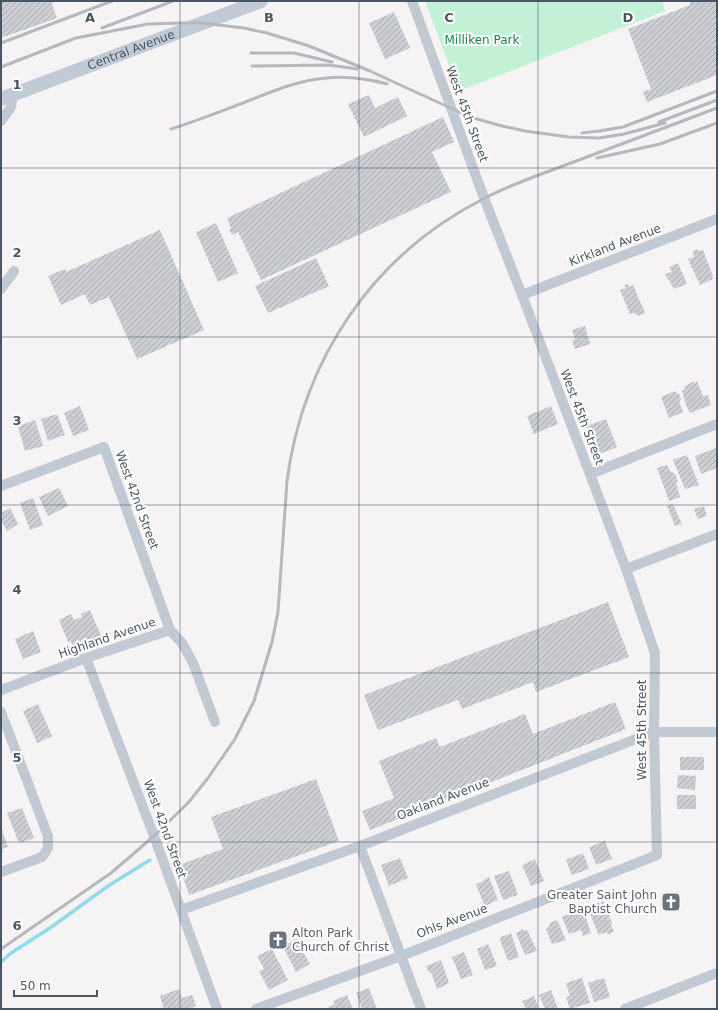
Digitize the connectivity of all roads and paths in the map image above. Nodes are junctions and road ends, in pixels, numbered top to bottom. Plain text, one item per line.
1 (261, 1) edge
2 (412, 1) edge
3 (7, 96) edge
4 (1, 121) edge
5 (717, 219) edge
6 (14, 271) dead end
7 (1, 289) edge
8 (522, 295) junction
9 (717, 424) edge
10 (590, 474) junction
11 (1, 486) edge
12 (717, 534) edge
13 (626, 569) junction
14 (170, 630) junction
15 (86, 658) junction
16 (1, 690) edge
17 (1, 712) edge
18 (215, 722) dead end
19 (654, 732) junction
20 (717, 732) edge
21 (360, 846) junction
22 (657, 855) joint
23 (1, 872) edge
24 (182, 910) junction
25 (401, 956) junction
26 (717, 973) edge
27 (217, 1009) edge
28 (256, 1009) edge
29 (421, 1009) edge
30 (625, 1009) edge

1 - 3 street, Central Avenue
2 - 8 street, West 45th Street
3 - 4 street
5 - 8 street, Kirkland Avenue
6 - 7 street
8 - 10 street, West 45th Street
9 - 10 street
10 - 13 street, West 45th Street
11 - 14 street, West 42nd Street
12 - 13 street
13 - 19 street, West 45th Street
14 - 15 street, Highland Avenue
14 - 18 street, Highland Avenue
15 - 16 street, Highland Avenue
15 - 24 street, West 42nd Street
17 - 23 street
19 - 20 street, Oakland Avenue
19 - 21 street, Oakland Avenue
19 - 22 street, West 45th Street
21 - 24 street, Oakland Avenue
21 - 25 street
22 - 25 street, Ohls Avenue
24 - 27 street, West 42nd Street
25 - 28 street, Ohls Avenue
25 - 29 street
26 - 30 street

